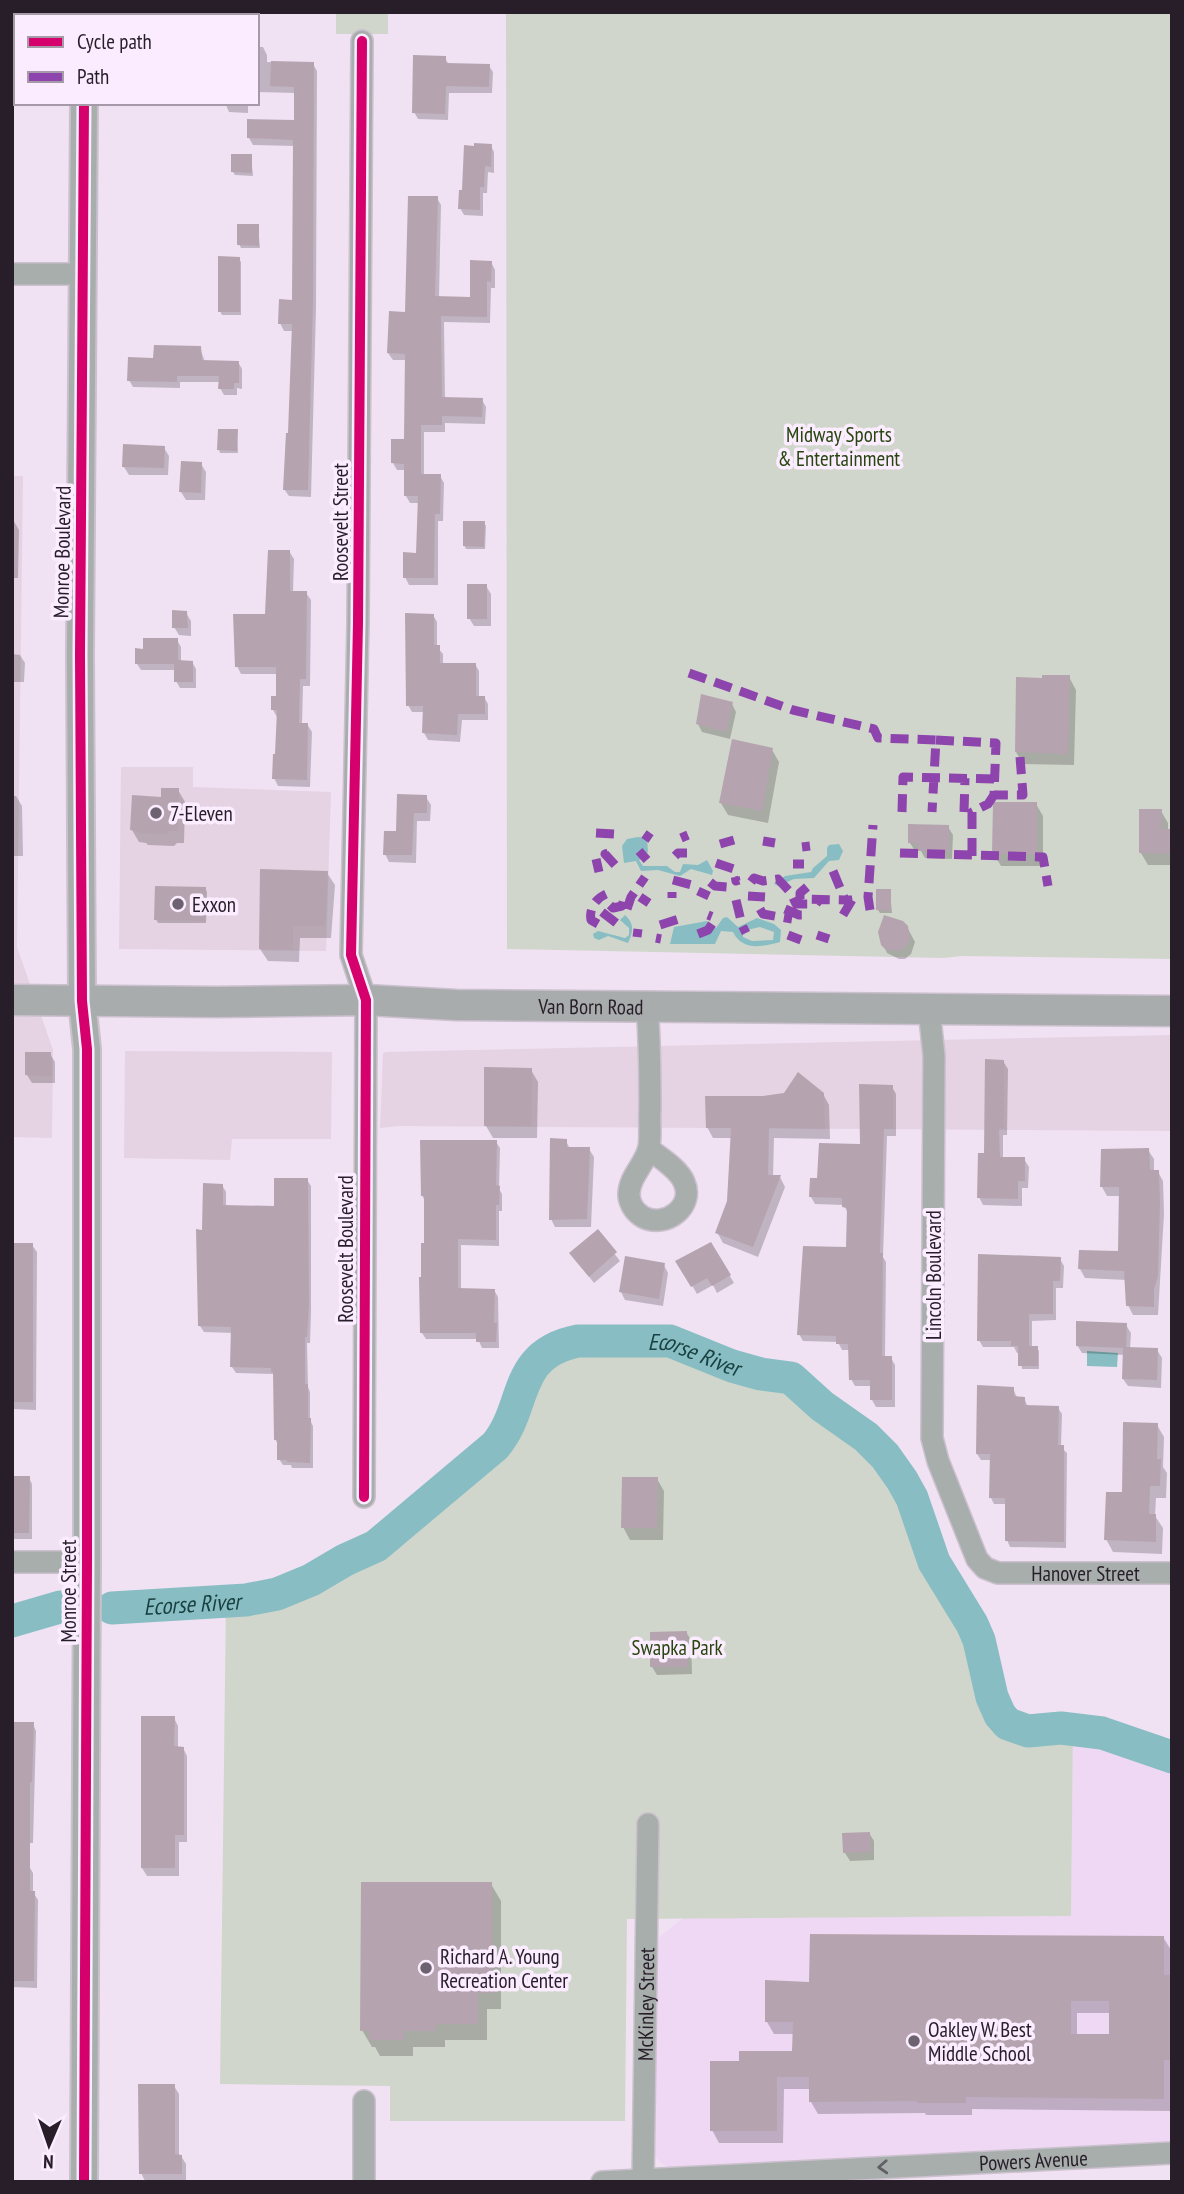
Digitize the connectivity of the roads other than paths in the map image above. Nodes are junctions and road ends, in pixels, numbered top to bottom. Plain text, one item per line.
1 (362, 41) dead end
2 (84, 105) edge
3 (12, 274) edge
4 (82, 274) junction
5 (12, 1000) edge
6 (366, 1000) junction
7 (82, 1001) junction
8 (648, 1006) junction
9 (929, 1009) junction
10 (1172, 1011) edge
11 (649, 1149) dead end
12 (364, 1497) dead end
13 (12, 1562) edge
14 (87, 1573) junction
15 (998, 1573) joint
16 (1172, 1573) edge
17 (648, 1824) dead end
18 (365, 2101) dead end
19 (1172, 2153) edge
20 (927, 2174) edge
21 (643, 2181) edge
22 (84, 2182) edge
23 (364, 2182) edge
24 (602, 2182) edge

1 - 6 street, Roosevelt Street
2 - 4 street, Monroe Boulevard
3 - 4 street
4 - 7 street, Monroe Boulevard
5 - 7 main road, Van Born Road
6 - 7 main road, Van Born Road
6 - 8 main road, Van Born Road
6 - 12 street, Roosevelt Boulevard
7 - 14 street, Monroe Street
8 - 9 main road, Van Born Road
8 - 11 street
9 - 10 main road, Van Born Road
9 - 15 street, Lincoln Boulevard
13 - 14 street
14 - 22 street, Monroe Street
15 - 16 street, Hanover Street
17 - 21 street, McKinley Street
18 - 23 street
19 - 20 street, Powers Avenue
20 -> 21 street, Powers Avenue
21 - 24 street, Powers Avenue

